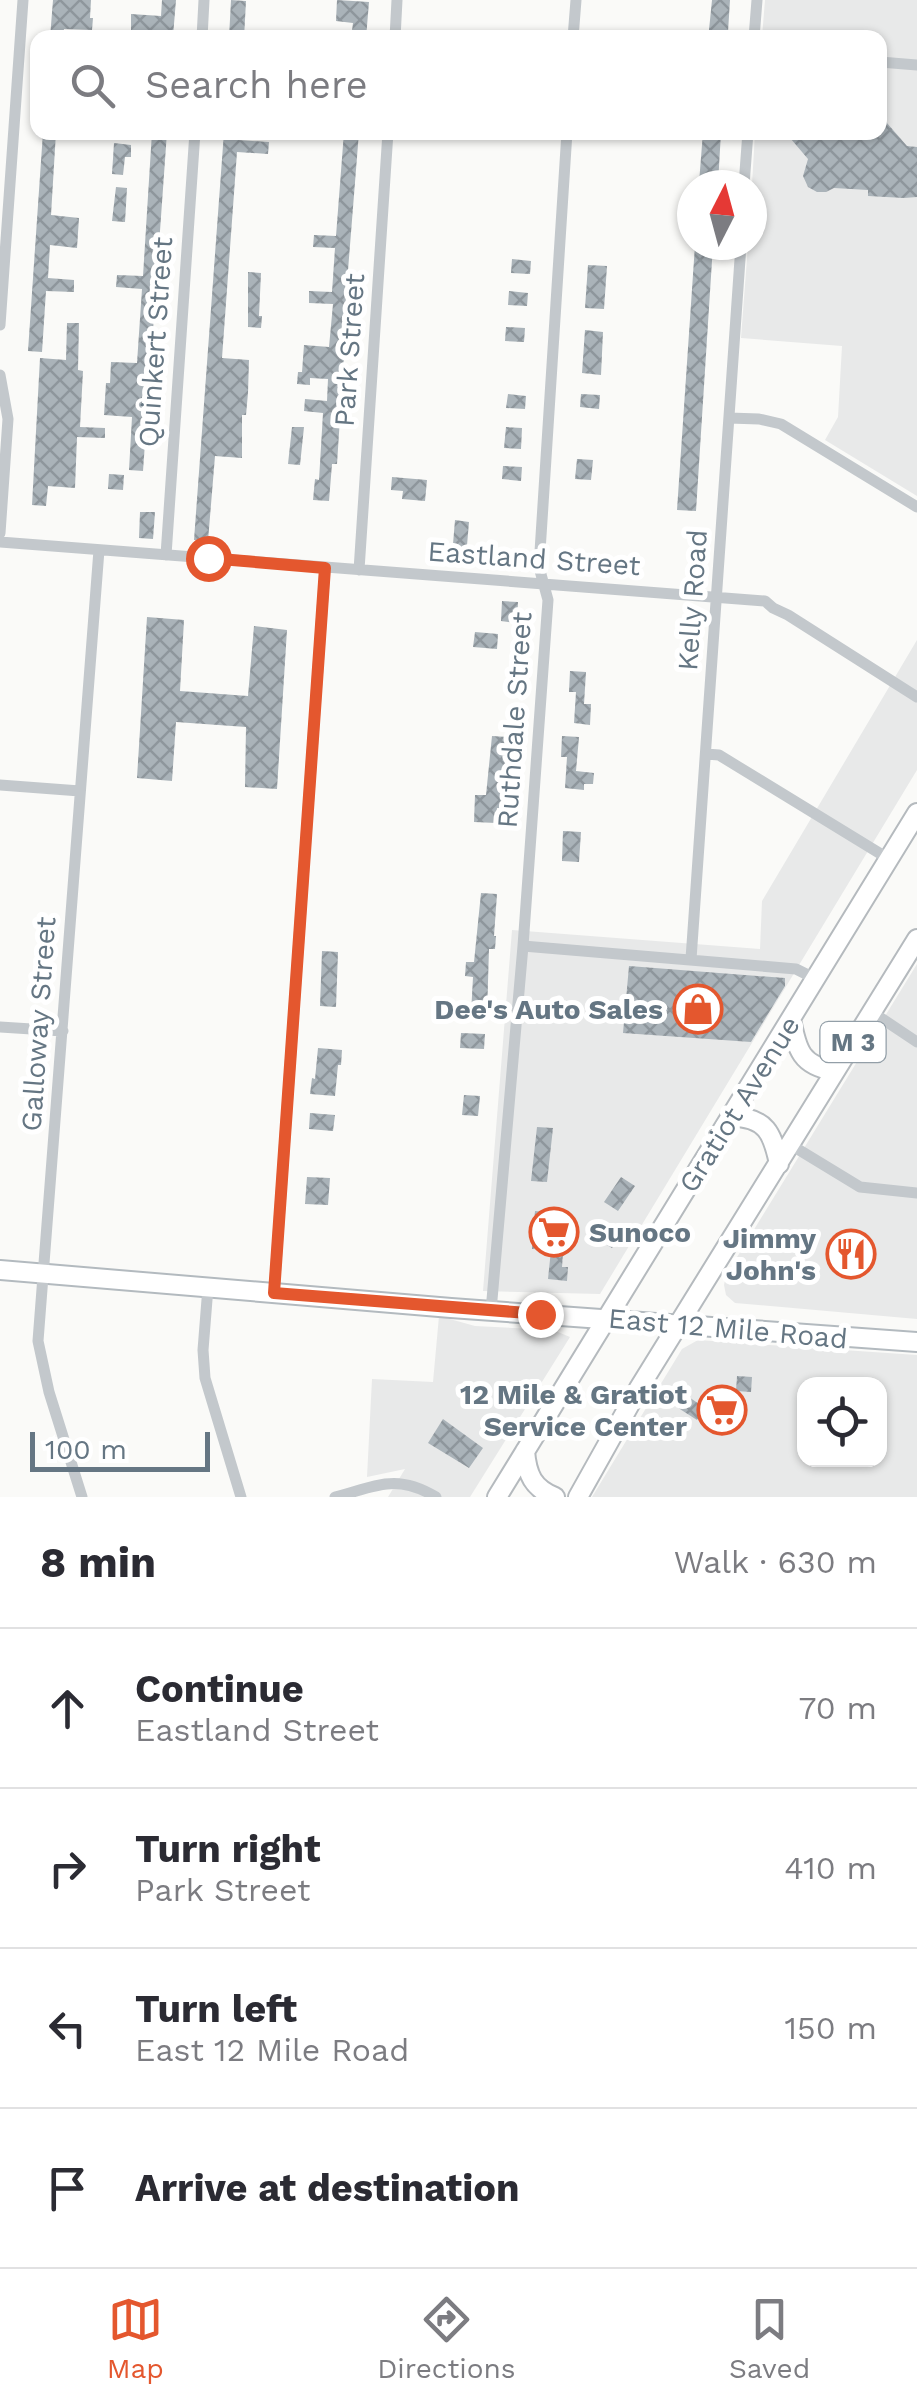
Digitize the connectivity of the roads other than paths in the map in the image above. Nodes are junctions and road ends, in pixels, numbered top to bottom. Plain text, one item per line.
1 (23, 0) edge
2 (204, 0) edge
3 (398, 0) edge
4 (576, 0) edge
5 (756, 0) edge
6 (202, 30) edge
7 (396, 30) edge
8 (574, 30) edge
9 (754, 30) edge
10 (887, 62) edge
11 (917, 64) edge
12 (194, 140) edge
13 (387, 140) edge
14 (566, 140) edge
15 (747, 140) edge
16 (745, 170) edge
17 (2, 257) edge
18 (739, 260) edge
19 (0, 314) edge
20 (0, 325) edge
21 (0, 374) edge
22 (730, 418) junction
23 (917, 506) edge
24 (0, 534) edge
25 (0, 542) edge
26 (99, 550) junction
27 (166, 554) junction
28 (325, 568) junction
29 (359, 570) junction
30 (544, 584) junction
31 (718, 597) junction
32 (917, 697) edge
33 (706, 754) junction
34 (0, 786) edge
35 (80, 791) junction
36 (917, 813) edge
37 (889, 859) junction
38 (917, 939) edge
39 (523, 946) junction
40 (692, 959) junction
41 (816, 979) junction
42 (872, 1012) junction
43 (792, 1019) junction
44 (0, 1027) edge
45 (63, 1031) junction
46 (917, 1042) edge
47 (835, 1070) junction
48 (732, 1117) junction
49 (791, 1145) junction
50 (779, 1164) junction
51 (917, 1193) edge
52 (0, 1270) edge
53 (44, 1274) junction
54 (208, 1286) junction
55 (274, 1293) junction
56 (491, 1311) junction
57 (606, 1318) junction
58 (679, 1326) junction
59 (917, 1342) edge
60 (525, 1451) junction
61 (82, 1497) edge
62 (241, 1497) edge
63 (335, 1497) edge
64 (436, 1497) edge
65 (497, 1497) edge
66 (555, 1497) edge
67 (578, 1497) edge

1 - 17 street
2 - 6 street
3 - 7 street
4 - 8 street
5 - 9 street
10 - 11 street
12 - 27 street, Quinkert Street
13 - 29 street, Park Street
14 - 30 street, Ruthdale Street
15 - 16 street
17 - 19 street
18 - 22 street, Kelly Road
19 - 20 street
21 - 24 street
22 - 23 street
22 - 31 street, Kelly Road
25 - 26 street
26 - 27 street
26 - 35 street, Galloway Street
27 - 28 street
28 - 29 street, Eastland Street
28 - 55 street
29 - 30 street, Eastland Street
30 - 31 street, Eastland Street
30 - 39 street, Ruthdale Street
31 - 32 street, Eastland Street
31 - 33 street, Kelly Road
33 - 37 street
33 - 40 street, Kelly Road
34 - 35 street
35 - 45 street, Galloway Street
36 - 37 main road, Gratiot Avenue / M 3
37 - 41 main road, Gratiot Avenue / M 3
38 - 42 main road, M 3
39 - 40 street
39 - 56 street, Ruthdale Street
40 - 41 street
41 - 43 main road, Gratiot Avenue / M 3
42 - 46 street
42 - 47 main road, M 3
43 - 47 main road
43 - 48 main road, Gratiot Avenue / M 3
44 - 45 street
45 - 53 street, Galloway Street
47 - 49 main road, M 3
48 - 50 main road
48 - 57 main road, Gratiot Avenue / M 3
49 - 50 main road, M 3
49 - 51 street
50 - 58 main road, M 3
52 - 53 main road, East 12 Mile Road
53 - 54 main road, East 12 Mile Road
53 - 61 street, Galloway Street
54 - 55 main road, East 12 Mile Road
54 - 62 street
55 - 56 main road, East 12 Mile Road
56 - 57 main road, East 12 Mile Road
57 - 58 main road, East 12 Mile Road
57 - 60 main road, Gratiot Avenue / M 3
58 - 59 main road, East 12 Mile Road
58 - 67 main road, M 3
60 - 65 main road, Gratiot Avenue / M 3
60 - 66 main road
63 - 64 street

